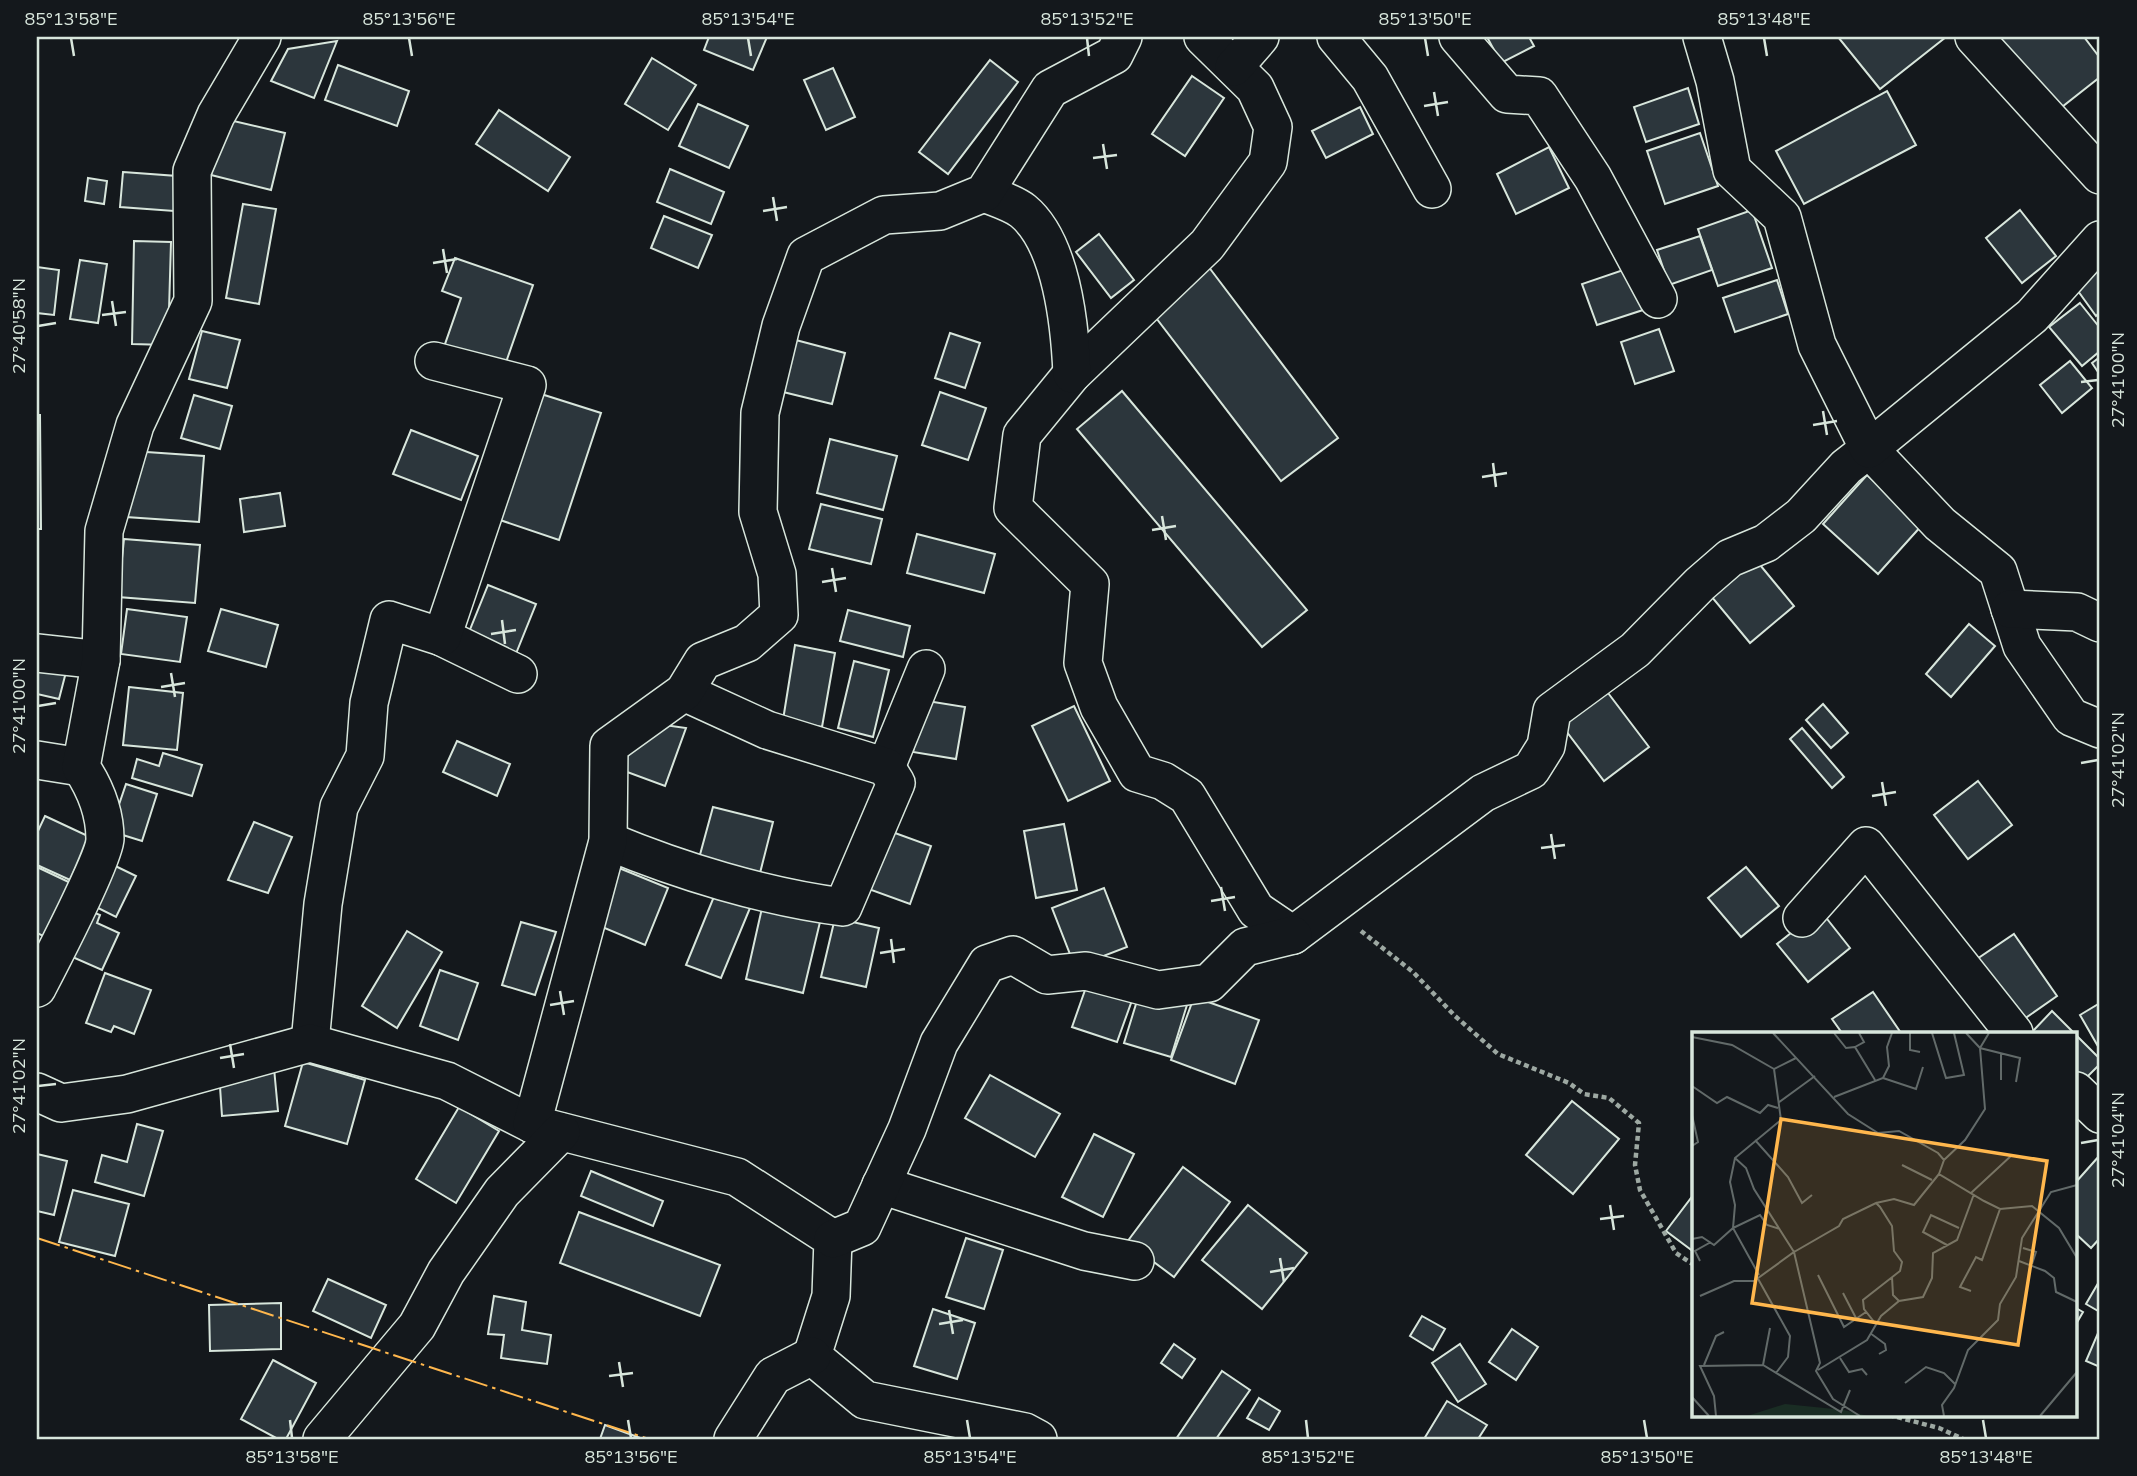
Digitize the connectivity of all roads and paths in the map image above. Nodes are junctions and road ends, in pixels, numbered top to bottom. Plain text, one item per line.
1 (262, 37) edge
2 (1123, 37) edge
3 (1203, 37) edge
4 (1260, 37) edge
5 (1336, 37) edge
6 (1458, 37) edge
7 (1702, 37) edge
8 (1974, 37) edge
9 (1234, 66) junction
10 (2100, 175) edge
11 (1432, 189) dead end
12 (984, 193) junction
13 (2100, 240) edge
14 (1658, 299) dead end
15 (434, 361) dead end
16 (1072, 374) junction
17 (1869, 449) junction
18 (2010, 609) junction
19 (2100, 623) edge
20 (442, 637) junction
21 (37, 653) edge
22 (101, 660) junction
23 (926, 669) dead end
24 (518, 674) dead end
25 (684, 692) junction
26 (2100, 729) edge
27 (37, 760) edge
28 (81, 767) junction
29 (886, 767) junction
30 (608, 841) junction
31 (1333, 905) junction
32 (1802, 918) dead end
33 (1293, 935) junction
34 (37, 988) edge
35 (2013, 1032) edge
36 (310, 1043) junction
37 (37, 1092) edge
38 (2078, 1093) edge
39 (2100, 1114) edge
40 (547, 1128) junction
41 (881, 1185) junction
42 (833, 1239) junction
43 (1135, 1261) dead end
44 (1692, 1264) edge
45 (812, 1356) junction
46 (1893, 1416) edge
47 (322, 1439) edge
48 (733, 1439) edge
49 (1038, 1439) edge
50 (1963, 1439) edge

1 - 22 street
2 - 12 street
3 - 9 street
4 - 9 street
5 - 11 street
6 - 14 street
7 - 17 street
8 - 10 street
9 - 16 street
12 - 16 street
12 - 25 street
13 - 17 street
15 - 20 street
16 - 33 street
17 - 18 street
17 - 31 street
18 - 19 street
18 - 26 street
20 - 24 street
20 - 36 street
21 - 22 street
22 - 28 street
23 - 29 street
25 - 29 street
25 - 30 street
27 - 28 street
28 - 34 street
29 - 30 street
30 - 40 street
31 - 33 street
31 - 44 path
32 - 35 street
33 - 41 street
36 - 37 street
36 - 40 street
38 - 39 street
40 - 42 street
40 - 47 street
41 - 42 street
41 - 43 street
42 - 45 street
45 - 48 street
45 - 49 street
46 - 50 path

